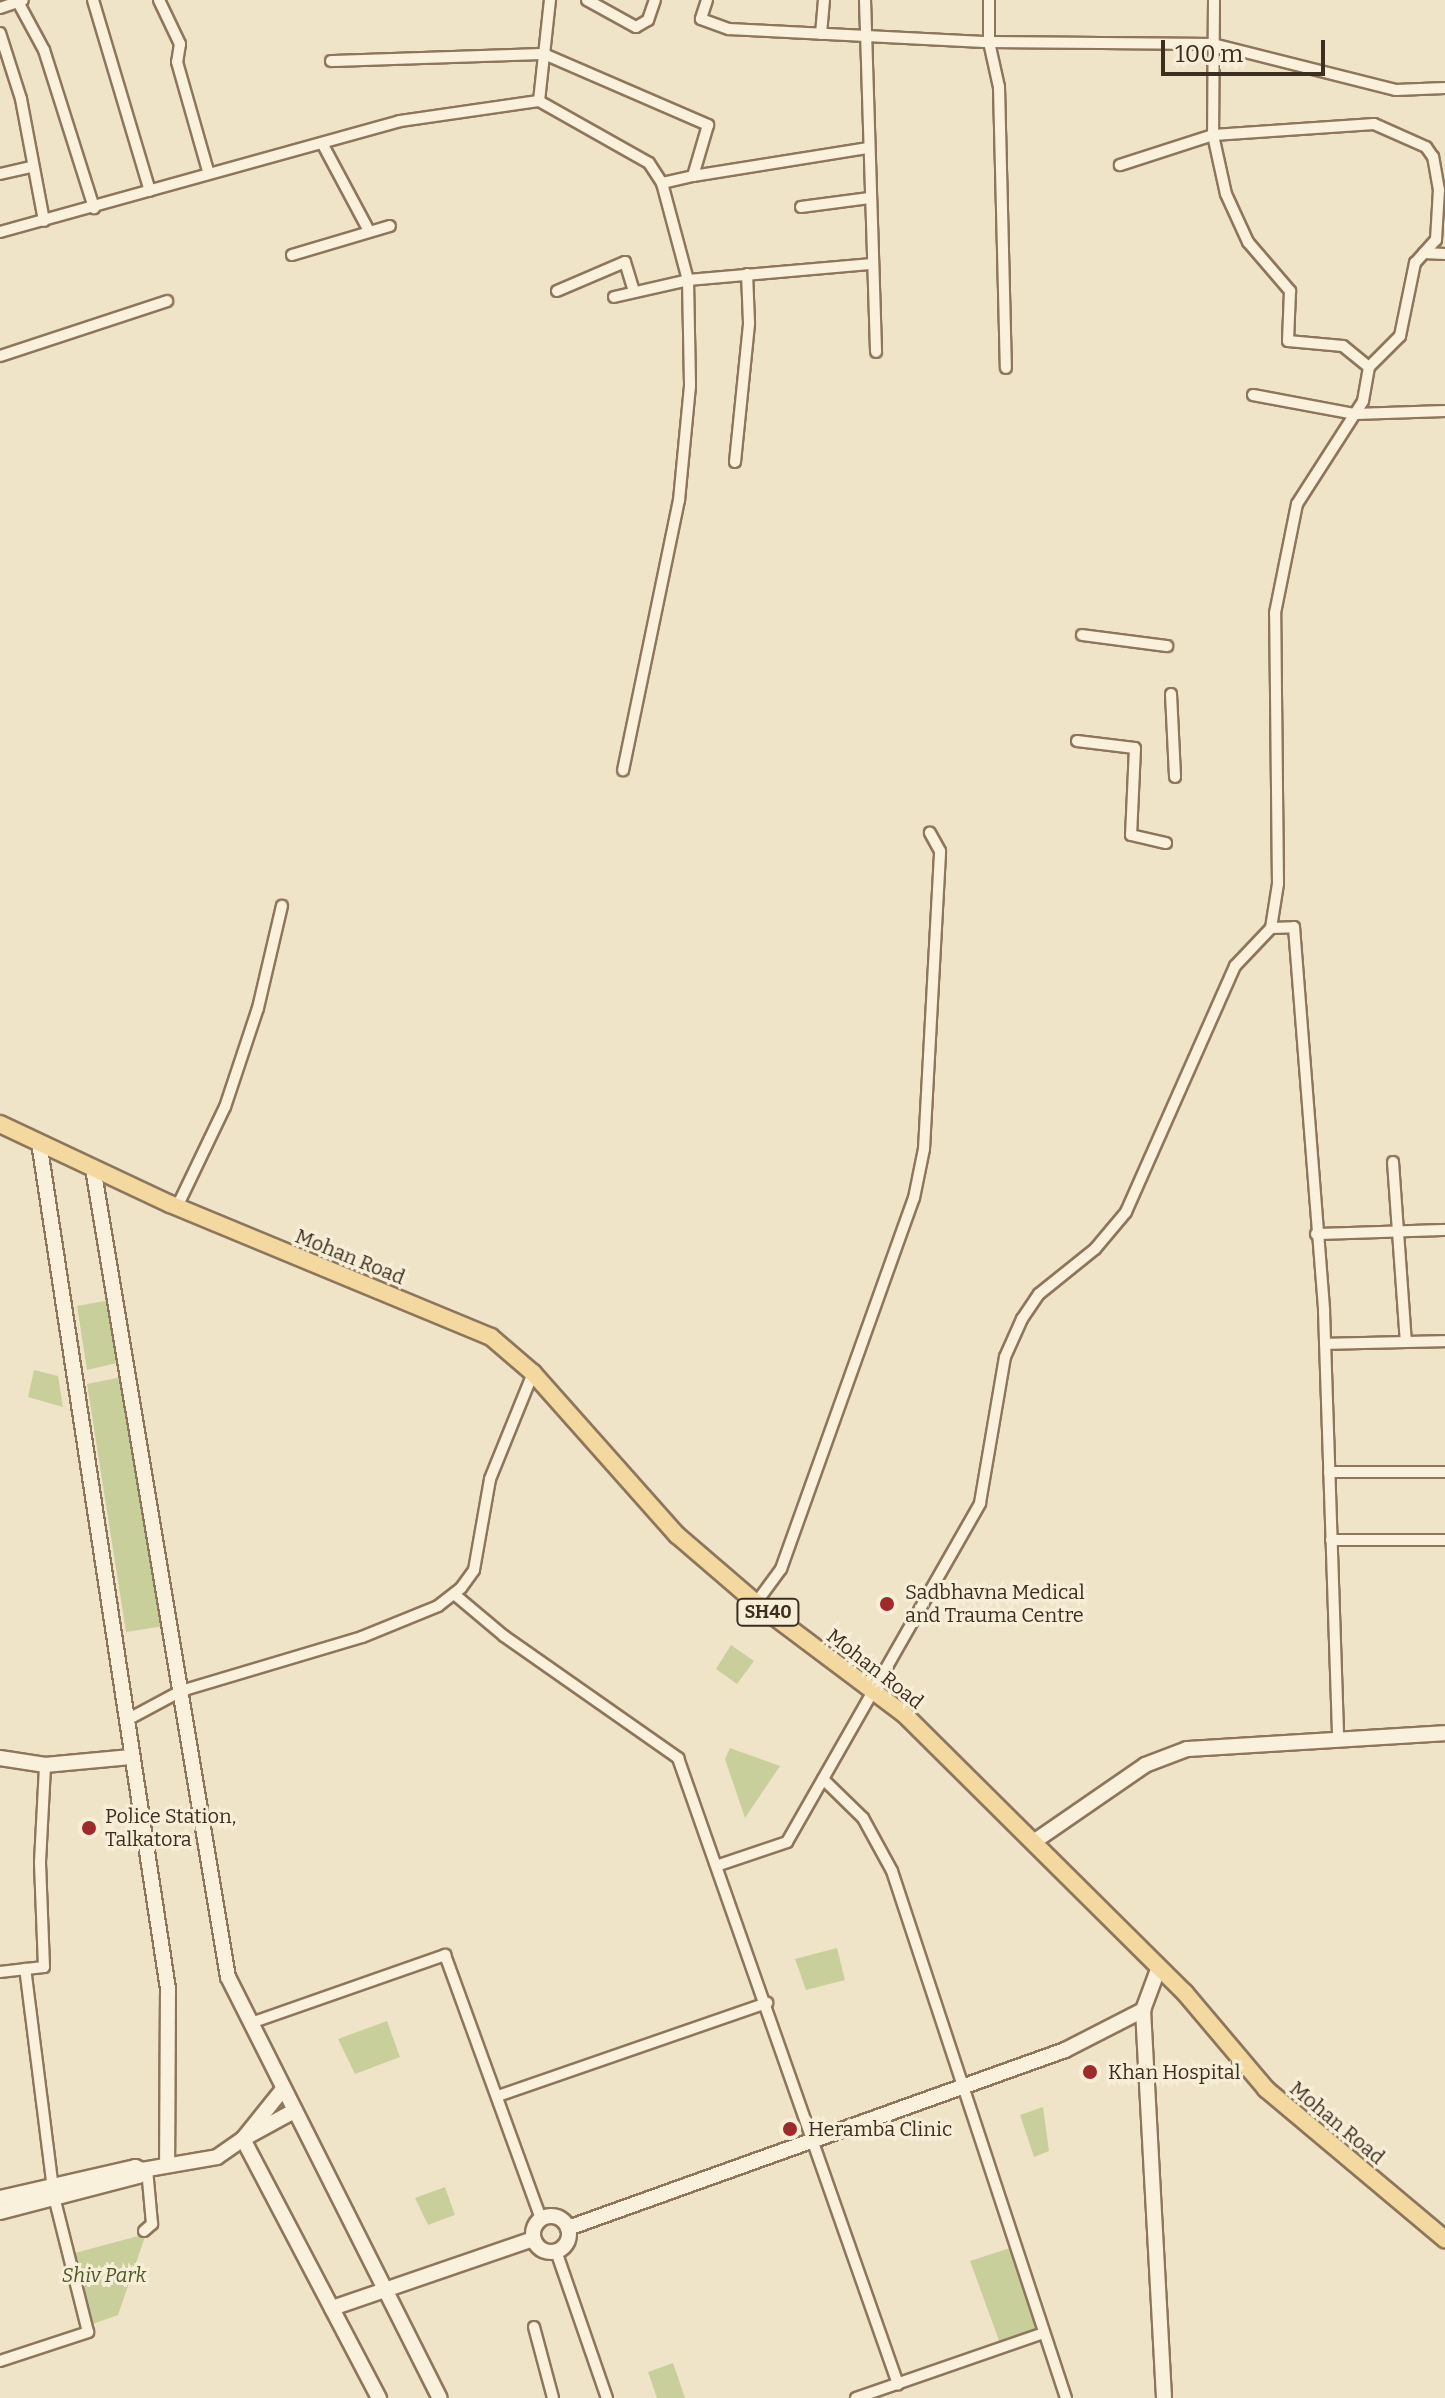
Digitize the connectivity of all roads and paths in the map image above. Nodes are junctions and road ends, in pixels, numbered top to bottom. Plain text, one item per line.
1 (93, 0) edge
2 (159, 0) edge
3 (550, 0) edge
4 (587, 0) edge
5 (655, 0) edge
6 (707, 0) edge
7 (824, 0) edge
8 (865, 0) edge
9 (989, 0) edge
10 (1214, 0) edge
11 (21, 1) edge
12 (0, 8) edge
13 (0, 33) edge
14 (821, 34) junction
15 (864, 36) junction
16 (989, 42) junction
17 (1213, 44) junction
18 (544, 54) junction
19 (331, 61) dead end
20 (1445, 88) edge
21 (539, 101) junction
22 (1213, 135) junction
23 (322, 143) junction
24 (867, 148) junction
25 (1120, 165) dead end
26 (30, 167) junction
27 (0, 174) edge
28 (209, 174) junction
29 (693, 176) junction
30 (662, 183) junction
31 (150, 191) junction
32 (869, 198) junction
33 (801, 207) dead end
34 (94, 208) junction
35 (44, 221) junction
36 (390, 226) dead end
37 (369, 231) junction
38 (0, 232) edge
39 (1424, 253) junction
40 (1445, 254) edge
41 (292, 255) dead end
42 (872, 264) junction
43 (747, 274) junction
44 (688, 280) junction
45 (557, 291) dead end
46 (634, 292) junction
47 (614, 297) dead end
48 (167, 301) dead end
49 (876, 352) dead end
50 (0, 356) edge
51 (1369, 367) junction
52 (1006, 368) dead end
53 (1253, 395) dead end
54 (1445, 411) edge
55 (1355, 414) junction
56 (735, 462) dead end
57 (1082, 635) dead end
58 (1167, 646) dead end
59 (1171, 694) dead end
60 (1077, 741) dead end
61 (623, 770) dead end
62 (1175, 777) dead end
63 (930, 833) dead end
64 (1166, 843) dead end
65 (282, 906) dead end
66 (1271, 928) junction
67 (0, 1124) edge
68 (39, 1142) junction
69 (1393, 1162) dead end
70 (93, 1168) junction
71 (177, 1207) junction
72 (1445, 1230) edge
73 (1398, 1233) junction
74 (1316, 1234) junction
75 (1445, 1341) edge
76 (1406, 1342) junction
77 (1325, 1344) junction
78 (533, 1373) junction
79 (1329, 1472) junction
80 (1445, 1472) edge
81 (1331, 1540) junction
82 (1445, 1540) edge
83 (454, 1594) junction
84 (756, 1603) junction
85 (871, 1689) junction
86 (181, 1691) junction
87 (125, 1721) junction
88 (1445, 1733) edge
89 (1338, 1736) junction
90 (131, 1757) junction
91 (0, 1758) edge
92 (45, 1765) junction
93 (823, 1779) junction
94 (1035, 1841) junction
95 (719, 1865) junction
96 (1159, 1967) junction
97 (25, 1969) junction
98 (0, 1972) edge
99 (767, 2003) junction
100 (1143, 2010) junction
101 (251, 2023) junction
102 (962, 2087) junction
103 (283, 2089) junction
104 (498, 2096) junction
105 (294, 2111) junction
106 (243, 2139) junction
107 (813, 2139) junction
108 (167, 2164) junction
109 (145, 2170) junction
110 (54, 2190) junction
111 (0, 2198) edge
112 (0, 2212) edge
113 (541, 2219) junction
114 (568, 2228) junction
115 (144, 2231) dead end
116 (534, 2239) junction
117 (1445, 2239) edge
118 (556, 2251) junction
119 (385, 2290) junction
120 (332, 2308) junction
121 (534, 2327) dead end
122 (1044, 2333) junction
123 (0, 2361) edge
124 (898, 2384) junction
125 (379, 2398) edge
126 (440, 2398) edge
127 (553, 2398) edge
128 (607, 2398) edge
129 (856, 2398) edge
130 (1066, 2398) edge
131 (1164, 2398) edge

1 - 31 street
2 - 28 street
3 - 18 street
4 - 5 street
6 - 14 street
7 - 14 street
8 - 15 street
9 - 16 street
10 - 17 street
11 - 12 street
11 - 34 street
13 - 26 street
14 - 15 street
15 - 16 street
15 - 24 street
16 - 17 street
16 - 52 street
17 - 20 street
17 - 22 street
18 - 19 street
18 - 21 street
18 - 29 street
21 - 23 street
21 - 30 street
22 - 25 street
22 - 39 street
22 - 51 street
23 - 28 street
23 - 37 street
24 - 29 street
24 - 32 street
26 - 27 street
26 - 35 street
28 - 31 street
29 - 30 street
30 - 44 street
31 - 34 street
32 - 33 street
32 - 42 street
34 - 35 street
35 - 38 street
36 - 37 street
37 - 41 street
39 - 40 street
39 - 51 street
42 - 43 street
42 - 49 street
43 - 44 street
43 - 56 street
44 - 46 street
44 - 61 street
45 - 46 street
46 - 47 street
48 - 50 street
51 - 55 street
53 - 55 street
54 - 55 street
55 - 66 street
57 - 58 street
59 - 62 street
60 - 64 street
63 - 84 street
65 - 71 street
66 - 74 street
66 - 85 street
67 - 68 main road, Mohan Road / SH40
68 - 70 main road, Mohan Road / SH40
68 - 87 street
69 - 73 street
70 - 71 main road, Mohan Road / SH40
70 - 86 street
71 - 78 main road, Mohan Road / SH40
72 - 73 street
73 - 74 street
73 - 76 street
74 - 77 street
75 - 76 street
76 - 77 street
77 - 79 street
78 - 83 street
78 - 84 main road, Mohan Road / SH40
79 - 80 street
79 - 81 street
81 - 82 street
81 - 89 street
83 - 86 street
83 - 95 street
84 - 85 main road, Mohan Road / SH40
85 - 93 street
85 - 94 main road, Mohan Road / SH40
86 - 87 street
86 - 101 street
87 - 90 street
88 - 89 street
89 - 94 street
90 - 92 street
90 - 108 street
91 - 92 street
92 - 97 street
93 - 95 street
93 - 102 street
94 - 96 main road, Mohan Road / SH40
95 - 99 street
96 - 100 street
96 - 117 main road, Mohan Road / SH40
97 - 98 street
97 - 110 street
99 - 104 street
99 - 107 street
100 - 102 street
100 - 131 street
101 - 103 street
101 - 104 street
102 - 107 street
102 - 122 street
103 - 105 street
103 - 106 street
104 - 113 street
105 - 106 street
105 - 119 street
106 - 108 street
106 - 120 street
107 - 114 street
107 - 124 street
108 - 109 street
109 - 110 street
109 - 115 street
110 - 111 street
110 - 112 street
110 - 123 street
113 - 114 street
113 - 116 street
114 - 118 street
116 - 118 street
116 - 119 street
118 - 128 street
119 - 120 street
119 - 126 street
120 - 125 street
121 - 127 street
122 - 124 street
122 - 130 street
124 - 129 street

